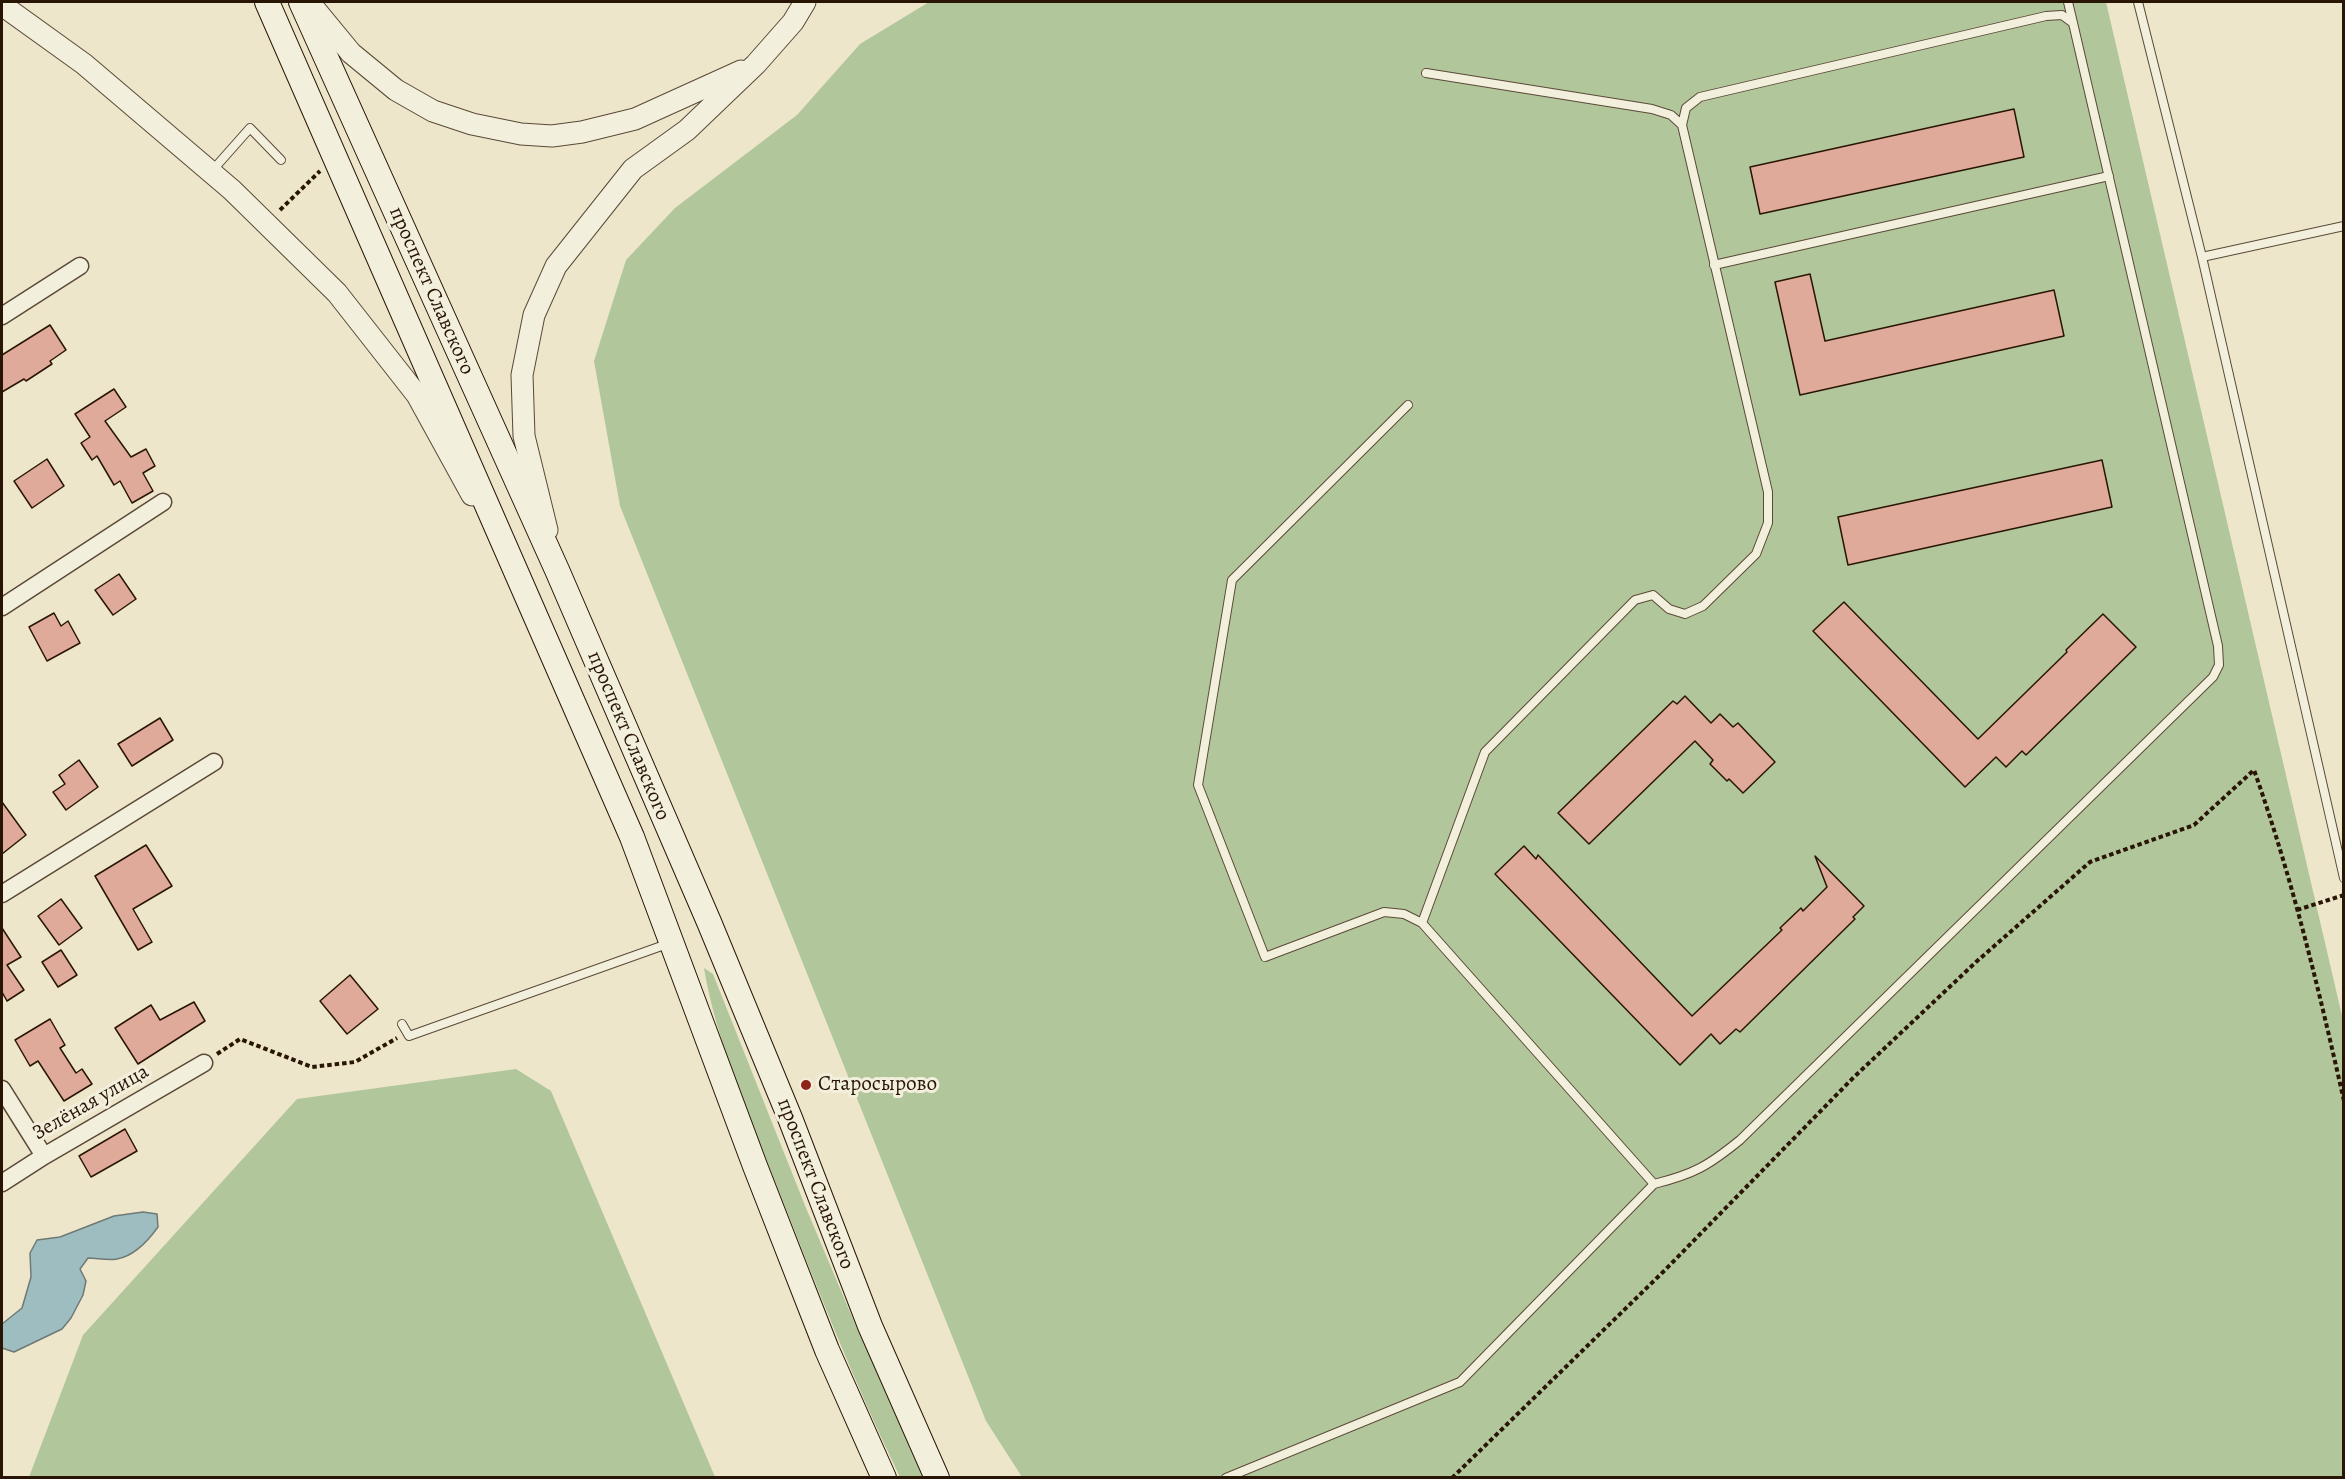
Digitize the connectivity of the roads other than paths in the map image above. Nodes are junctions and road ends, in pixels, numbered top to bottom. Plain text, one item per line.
1 (267, 2) edge
2 (301, 2) edge
3 (309, 2) edge
4 (805, 2) edge
5 (2068, 2) edge
6 (2138, 2) edge
7 (2, 5) edge
8 (2073, 23) junction
9 (756, 64) junction
10 (1426, 73) dead end
11 (1682, 125) junction
12 (281, 160) dead end
13 (210, 172) junction
14 (2109, 176) junction
15 (2343, 226) edge
16 (2202, 257) junction
17 (1714, 265) junction
18 (80, 266) dead end
19 (2, 316) edge
20 (1408, 405) dead end
21 (163, 502) dead end
22 (557, 570) junction
23 (521, 582) junction
24 (2, 607) edge
25 (214, 762) dead end
26 (2343, 878) edge
27 (2, 894) edge
28 (1422, 923) junction
29 (671, 943) junction
30 (402, 1024) dead end
31 (204, 1063) road end
32 (2, 1089) edge
33 (44, 1156) junction
34 (2, 1183) edge
35 (1654, 1184) junction
36 (884, 1478) edge
37 (937, 1478) edge
38 (1226, 1478) edge

1 - 23 main road, проспект Славского
2 - 22 main road, проспект Славского
3 - 9 street
4 - 9 street
5 - 8 lane
6 - 16 lane
7 - 13 street
8 - 11 lane
8 - 14 lane
9 - 22 street
10 - 11 lane
11 - 17 lane
12 - 13 lane
13 - 23 street
14 - 17 lane
14 - 35 lane
15 - 16 lane
16 - 26 lane
17 - 28 lane
18 - 19 street
20 - 28 lane
21 - 24 street
22 - 37 main road, проспект Славского
23 - 29 main road, проспект Славского
25 - 27 street
28 - 35 lane
29 - 30 lane
29 - 36 main road, проспект Славского
31 - 33 street, Зелёная улица
32 - 33 street
33 - 34 street, Зелёная улица
35 - 38 lane

